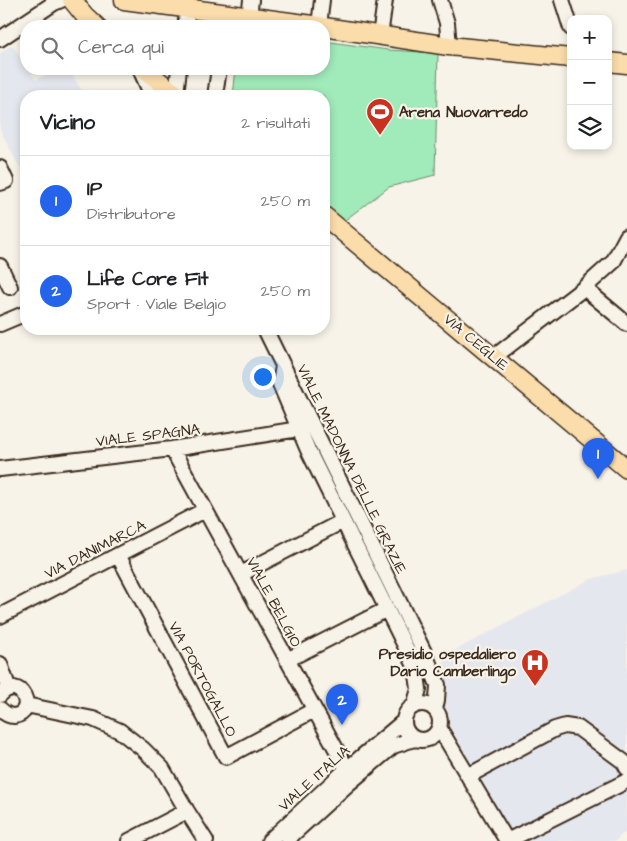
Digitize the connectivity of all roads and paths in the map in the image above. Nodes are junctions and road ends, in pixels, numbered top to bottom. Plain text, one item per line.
1 (61, 0) edge
2 (72, 0) edge
3 (124, 0) edge
4 (322, 0) edge
5 (385, 0) edge
6 (440, 0) edge
7 (562, 0) edge
8 (147, 2) edge
9 (185, 5) edge
10 (250, 8) edge
11 (567, 16) edge
12 (28, 20) edge
13 (89, 20) edge
14 (185, 20) edge
15 (226, 20) edge
16 (296, 20) edge
17 (320, 20) edge
18 (20, 25) edge
19 (330, 28) edge
20 (380, 36) junction
21 (0, 39) edge
22 (449, 46) junction
23 (567, 58) edge
24 (612, 62) edge
25 (627, 64) edge
26 (144, 75) edge
27 (150, 75) edge
28 (179, 75) edge
29 (218, 75) edge
30 (150, 90) edge
31 (170, 90) edge
32 (177, 90) edge
33 (216, 90) edge
34 (0, 168) edge
35 (0, 183) edge
36 (330, 221) edge
37 (627, 236) edge
38 (0, 266) edge
39 (8, 288) edge
40 (584, 288) junction
41 (20, 316) edge
42 (0, 324) edge
43 (627, 324) edge
44 (268, 335) edge
45 (494, 357) junction
46 (282, 366) junction
47 (299, 429) junction
48 (172, 449) junction
49 (0, 469) edge
50 (627, 469) edge
51 (205, 510) junction
52 (343, 520) junction
53 (118, 555) junction
54 (241, 574) junction
55 (387, 609) junction
56 (0, 616) edge
57 (287, 660) junction
58 (0, 664) edge
59 (4, 692) edge
60 (26, 705) junction
61 (414, 706) junction
62 (0, 709) edge
63 (435, 709) junction
64 (314, 710) junction
65 (404, 721) junction
66 (440, 729) junction
67 (414, 739) junction
68 (627, 768) edge
69 (347, 770) junction
70 (468, 776) junction
71 (627, 781) edge
72 (187, 811) junction
73 (504, 840) edge
74 (128, 841) edge
75 (206, 841) edge
76 (270, 841) edge
77 (288, 841) edge

1 - 12 street
2 - 13 main road
3 - 8 main road
4 - 17 street
5 - 20 street
6 - 22 street
7 - 11 street
8 - 9 main road
9 - 14 street
9 - 15 main road
10 - 15 main road
10 - 16 main road
18 - 21 street
19 - 20 main road
20 - 22 main road
22 - 23 main road
24 - 25 main road
26 - 30 street
27 - 31 main road
28 - 32 street
29 - 33 street
34 - 35 street
36 - 45 main road, VIA CEGLIE
37 - 40 street
38 - 39 street
40 - 43 street
40 - 45 street
41 - 42 street
44 - 46 street
45 - 50 main road, VIA CEGLIE
46 - 47 street, VIALE MADONNA DELLE GRAZIE
46 - 63 street, VIALE MADONNA DELLE GRAZIE
47 - 48 street, VIALE SPAGNA
47 - 52 street, VIALE MADONNA DELLE GRAZIE
48 - 49 street, VIALE SPAGNA
48 - 51 street, VIALE BELGIO
51 - 53 street, VIA DANIMARCA
51 - 54 street, VIALE BELGIO
52 - 54 street
52 - 55 street, VIALE MADONNA DELLE GRAZIE
53 - 56 street, VIA DANIMARCA
53 - 64 street, VIA PORTOGALLO
54 - 57 street, VIALE BELGIO
55 - 57 street
55 - 61 street, VIALE MADONNA DELLE GRAZIE
57 - 64 street, VIALE BELGIO
58 - 59 street
59 - 60 street
60 - 62 street
60 - 72 street
61 - 63 street
61 - 65 street
63 - 66 street
64 - 69 street, VIALE BELGIO
65 - 67 street
65 - 69 street, VIALE ITALIA
66 - 67 street
66 - 70 street
67 - 77 street, VIALE ITALIA
68 - 70 street
69 - 76 street, VIALE ITALIA
70 - 73 street
71 - 73 street
72 - 74 street
72 - 75 street

